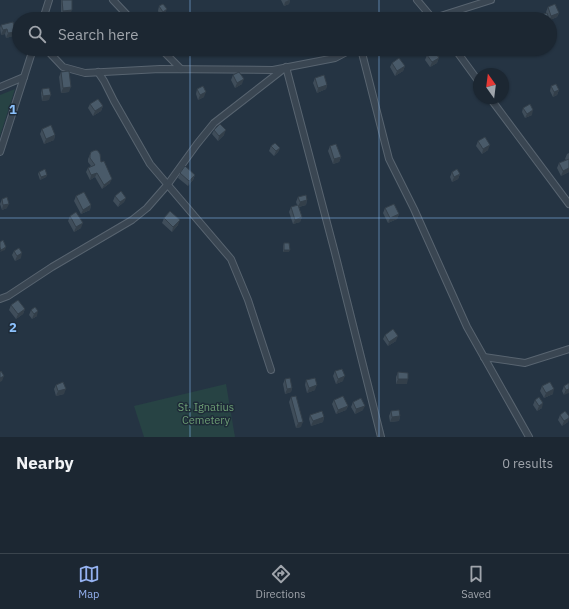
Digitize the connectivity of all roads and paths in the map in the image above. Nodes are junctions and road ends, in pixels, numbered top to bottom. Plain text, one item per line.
1 (49, 0) edge
2 (113, 0) edge
3 (417, 0) edge
4 (491, 0) edge
5 (45, 12) edge
6 (124, 12) edge
7 (426, 12) edge
8 (454, 12) edge
9 (31, 56) edge
10 (53, 56) edge
11 (168, 56) edge
12 (338, 56) edge
13 (363, 56) edge
14 (459, 56) edge
15 (286, 67) junction
16 (181, 69) junction
17 (98, 72) junction
18 (473, 74) edge
19 (24, 77) junction
20 (0, 87) edge
21 (494, 104) edge
22 (0, 152) edge
23 (168, 184) junction
24 (569, 204) edge
25 (0, 299) edge
26 (569, 350) edge
27 (484, 357) junction
28 (271, 370) dead end
29 (381, 437) edge
30 (529, 437) edge

1 - 5 street
2 - 6 street
3 - 7 street
4 - 8 street
9 - 19 street
10 - 17 street
11 - 16 street
12 - 15 street
13 - 27 street
14 - 18 street
15 - 16 street
15 - 23 street
15 - 29 street
16 - 17 street
17 - 23 street
19 - 20 street
19 - 22 street
21 - 24 street
23 - 25 street
23 - 28 street
26 - 27 street
27 - 30 street

